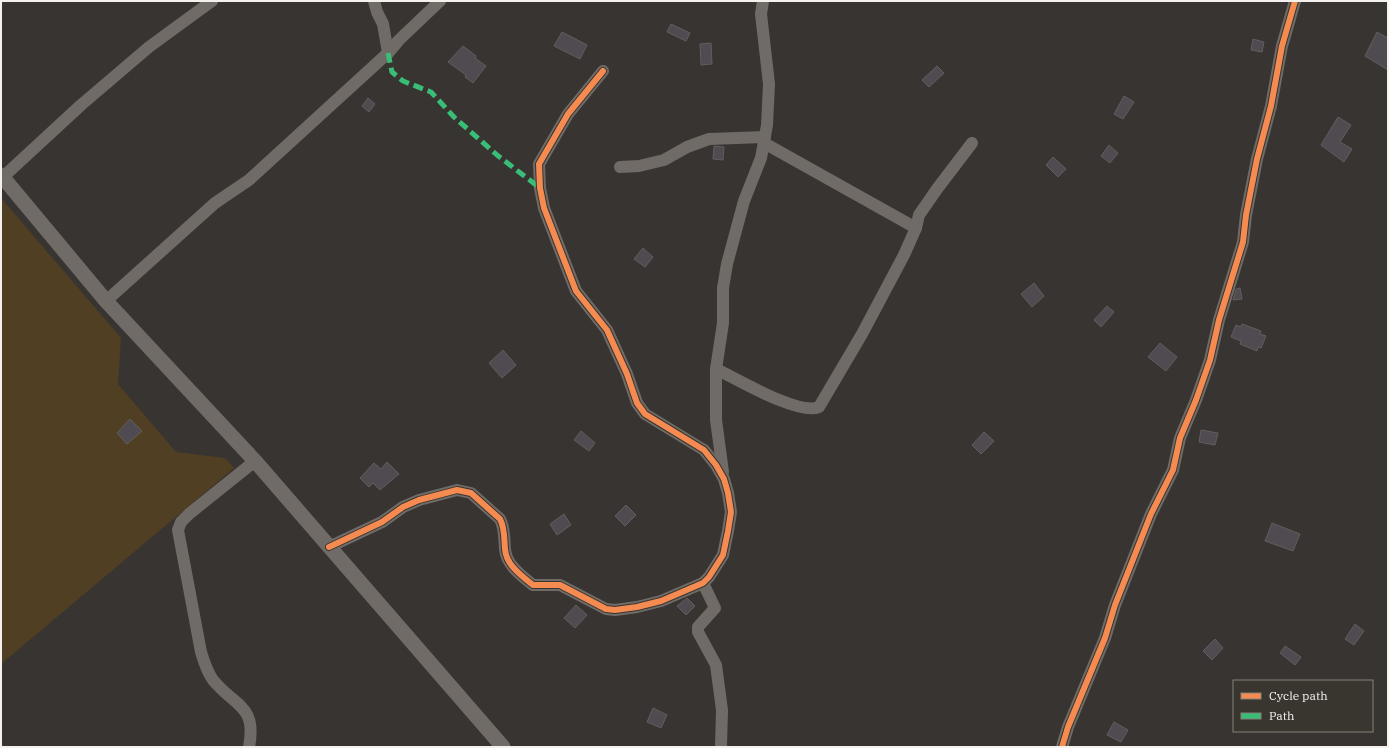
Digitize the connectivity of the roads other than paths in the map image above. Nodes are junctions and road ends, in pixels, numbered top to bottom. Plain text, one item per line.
1 (212, 1) edge
2 (374, 1) edge
3 (440, 1) edge
4 (763, 1) edge
5 (1295, 1) edge
6 (388, 53) junction
7 (603, 71) dead end
8 (764, 140) junction
9 (972, 143) dead end
10 (620, 167) dead end
11 (2, 176) edge
12 (916, 228) junction
13 (106, 301) junction
14 (716, 369) junction
15 (718, 432) junction
16 (696, 445) junction
17 (255, 461) junction
18 (724, 479) junction
19 (329, 547) junction
20 (703, 583) junction
21 (249, 747) edge
22 (503, 747) edge
23 (721, 747) edge
24 (1062, 747) edge

1 - 11 street
2 - 6 street
3 - 6 street
4 - 8 street
5 - 24 street
6 - 13 street
7 - 16 street
8 - 10 street
8 - 12 street
8 - 14 street
9 - 12 street
11 - 13 street
12 - 14 street
13 - 17 street
14 - 15 street
15 - 16 street
15 - 18 street
16 - 18 street
17 - 19 street
17 - 21 street
18 - 20 street
19 - 20 street
19 - 22 street
20 - 23 street

